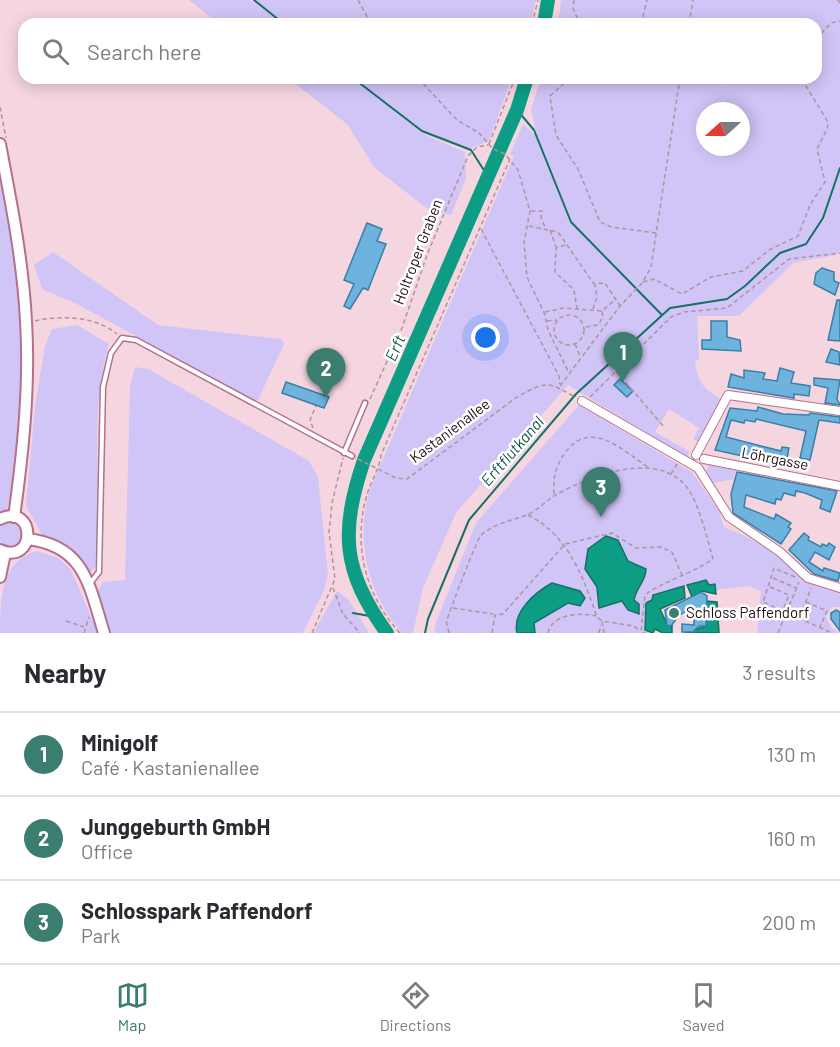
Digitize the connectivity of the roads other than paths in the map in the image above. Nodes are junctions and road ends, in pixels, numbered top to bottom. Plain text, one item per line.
1 (0, 144) edge
2 (584, 402) road end
3 (365, 403) road end
4 (840, 411) edge
5 (344, 453) junction
6 (696, 455) junction
7 (352, 456) road end
8 (705, 459) junction
9 (695, 466) junction
10 (840, 486) edge
11 (14, 517) junction
12 (0, 519) edge
13 (28, 539) junction
14 (3, 551) edge
15 (0, 577) edge
16 (88, 584) junction
17 (840, 588) edge
18 (104, 633) edge

1 - 11 main road
2 - 9 street
3 - 5 lane
4 - 6 street
5 - 7 lane
5 - 16 lane
6 - 8 street, Löhrgasse
6 - 9 street
8 - 9 street
8 - 10 street, Löhrgasse
9 - 17 street
11 - 12 main road
11 - 13 main road
13 - 14 main road
13 - 16 main road
14 - 15 main road
16 - 18 main road

